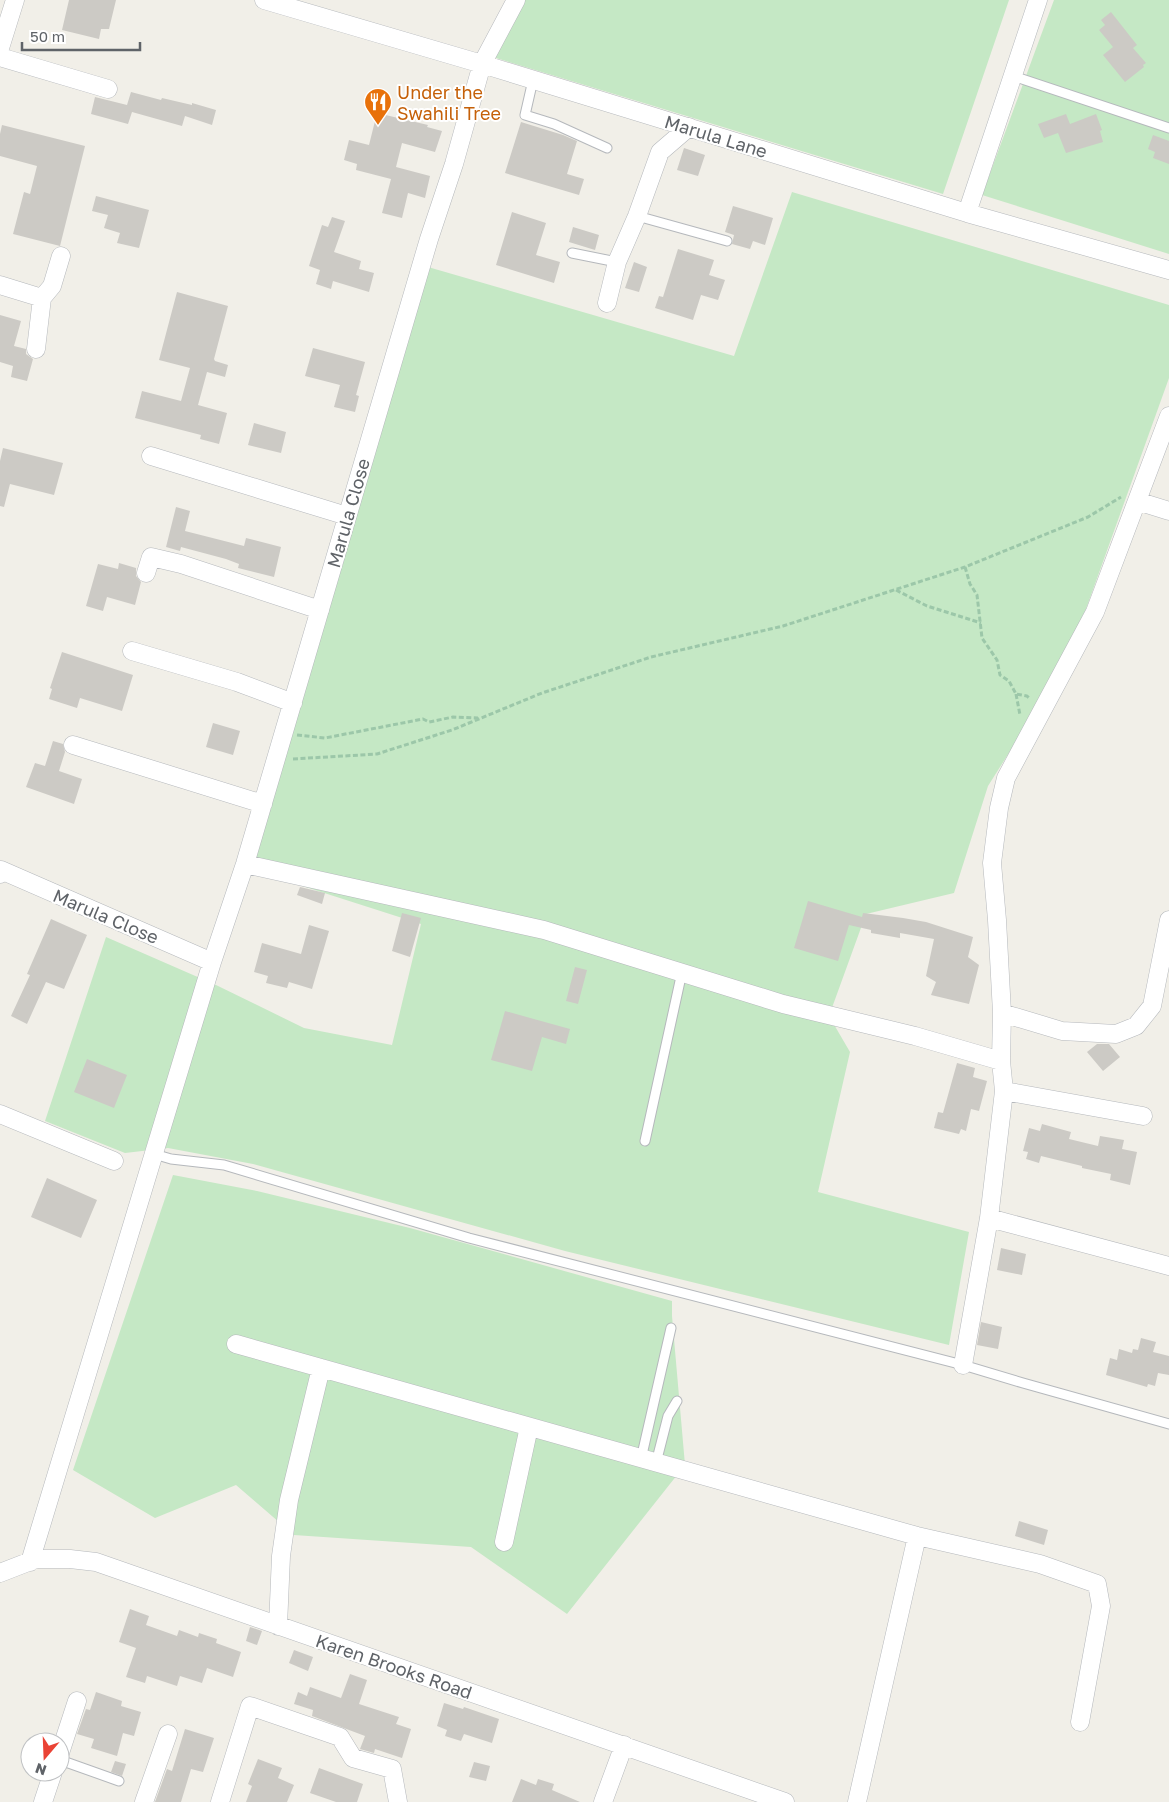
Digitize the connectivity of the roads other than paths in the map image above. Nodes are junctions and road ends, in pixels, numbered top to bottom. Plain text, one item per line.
1 (15, 0) edge
2 (264, 0) edge
3 (516, 0) edge
4 (1038, 0) edge
5 (0, 48) edge
6 (0, 57) edge
7 (482, 64) junction
8 (1013, 76) junction
9 (533, 80) junction
10 (108, 89) dead end
11 (689, 127) junction
12 (1169, 128) edge
13 (607, 148) dead end
14 (967, 213) junction
15 (637, 216) junction
16 (728, 241) dead end
17 (572, 253) dead end
18 (61, 256) dead end
19 (617, 262) junction
20 (1169, 270) edge
21 (0, 285) edge
22 (42, 298) junction
23 (607, 303) dead end
24 (36, 349) dead end
25 (1169, 416) edge
26 (151, 456) dead end
27 (1137, 501) junction
28 (1169, 511) edge
29 (347, 516) junction
30 (146, 573) dead end
31 (320, 610) junction
32 (132, 651) dead end
33 (293, 703) junction
34 (73, 745) dead end
35 (263, 804) junction
36 (245, 864) junction
37 (0, 871) edge
38 (1169, 920) edge
39 (1165, 956) edge
40 (212, 962) junction
41 (682, 972) junction
42 (1002, 1013) junction
43 (1001, 1061) junction
44 (1004, 1091) junction
45 (0, 1114) edge
46 (1144, 1116) dead end
47 (645, 1141) dead end
48 (154, 1154) junction
49 (114, 1161) dead end
50 (989, 1218) junction
51 (1169, 1266) edge
52 (671, 1328) dead end
53 (236, 1344) dead end
54 (963, 1365) junction
55 (321, 1368) junction
56 (677, 1401) dead end
57 (1169, 1424) edge
58 (529, 1427) junction
59 (649, 1461) junction
60 (917, 1536) junction
61 (504, 1542) dead end
62 (30, 1562) junction
63 (0, 1573) edge
64 (278, 1626) junction
65 (77, 1701) dead end
66 (1080, 1722) dead end
67 (67, 1732) edge
68 (168, 1734) dead end
69 (624, 1745) junction
70 (70, 1764) edge
71 (119, 1781) dead end
72 (50, 1782) edge
73 (43, 1802) edge
74 (144, 1802) edge
75 (220, 1802) edge
76 (398, 1802) edge
77 (603, 1802) edge
78 (785, 1802) edge
79 (857, 1802) edge

1 - 5 street
2 - 7 street, Marula Lane
3 - 7 street, Marula Close
4 - 8 street
6 - 10 street
7 - 9 street, Marula Lane
7 - 29 street, Marula Close
8 - 12 lane
8 - 14 street
9 - 11 street, Marula Lane
9 - 13 lane
11 - 14 street, Marula Lane
11 - 15 street
14 - 20 street, Marula Lane
15 - 16 lane
15 - 19 street
17 - 19 lane
18 - 22 street
19 - 23 street
21 - 22 street
22 - 24 street
25 - 27 street
26 - 29 street
27 - 28 street
27 - 42 street
29 - 31 street, Marula Close
30 - 31 street
31 - 33 street, Marula Close
32 - 33 street
33 - 35 street, Marula Close
34 - 35 street
35 - 36 street, Marula Close
36 - 40 street, Marula Close
36 - 41 street
37 - 40 street, Marula Close
38 - 39 street
39 - 42 street
40 - 48 street, Marula Close
41 - 43 street
41 - 47 lane
42 - 43 street
43 - 44 street
44 - 46 street
44 - 50 street
45 - 49 street
48 - 54 lane
48 - 62 street, Marula Close
50 - 51 street
50 - 54 street
52 - 59 lane
53 - 55 street
54 - 57 lane
55 - 58 street
55 - 64 street
56 - 59 lane
58 - 59 street
58 - 61 street
59 - 60 street
60 - 66 street
60 - 79 street
62 - 63 street, Karen Brooks Road
62 - 64 street, Karen Brooks Road
64 - 69 street, Karen Brooks Road
65 - 67 street
68 - 74 street
69 - 77 street
69 - 78 street, Karen Brooks Road
70 - 71 lane
72 - 73 street
75 - 76 street

